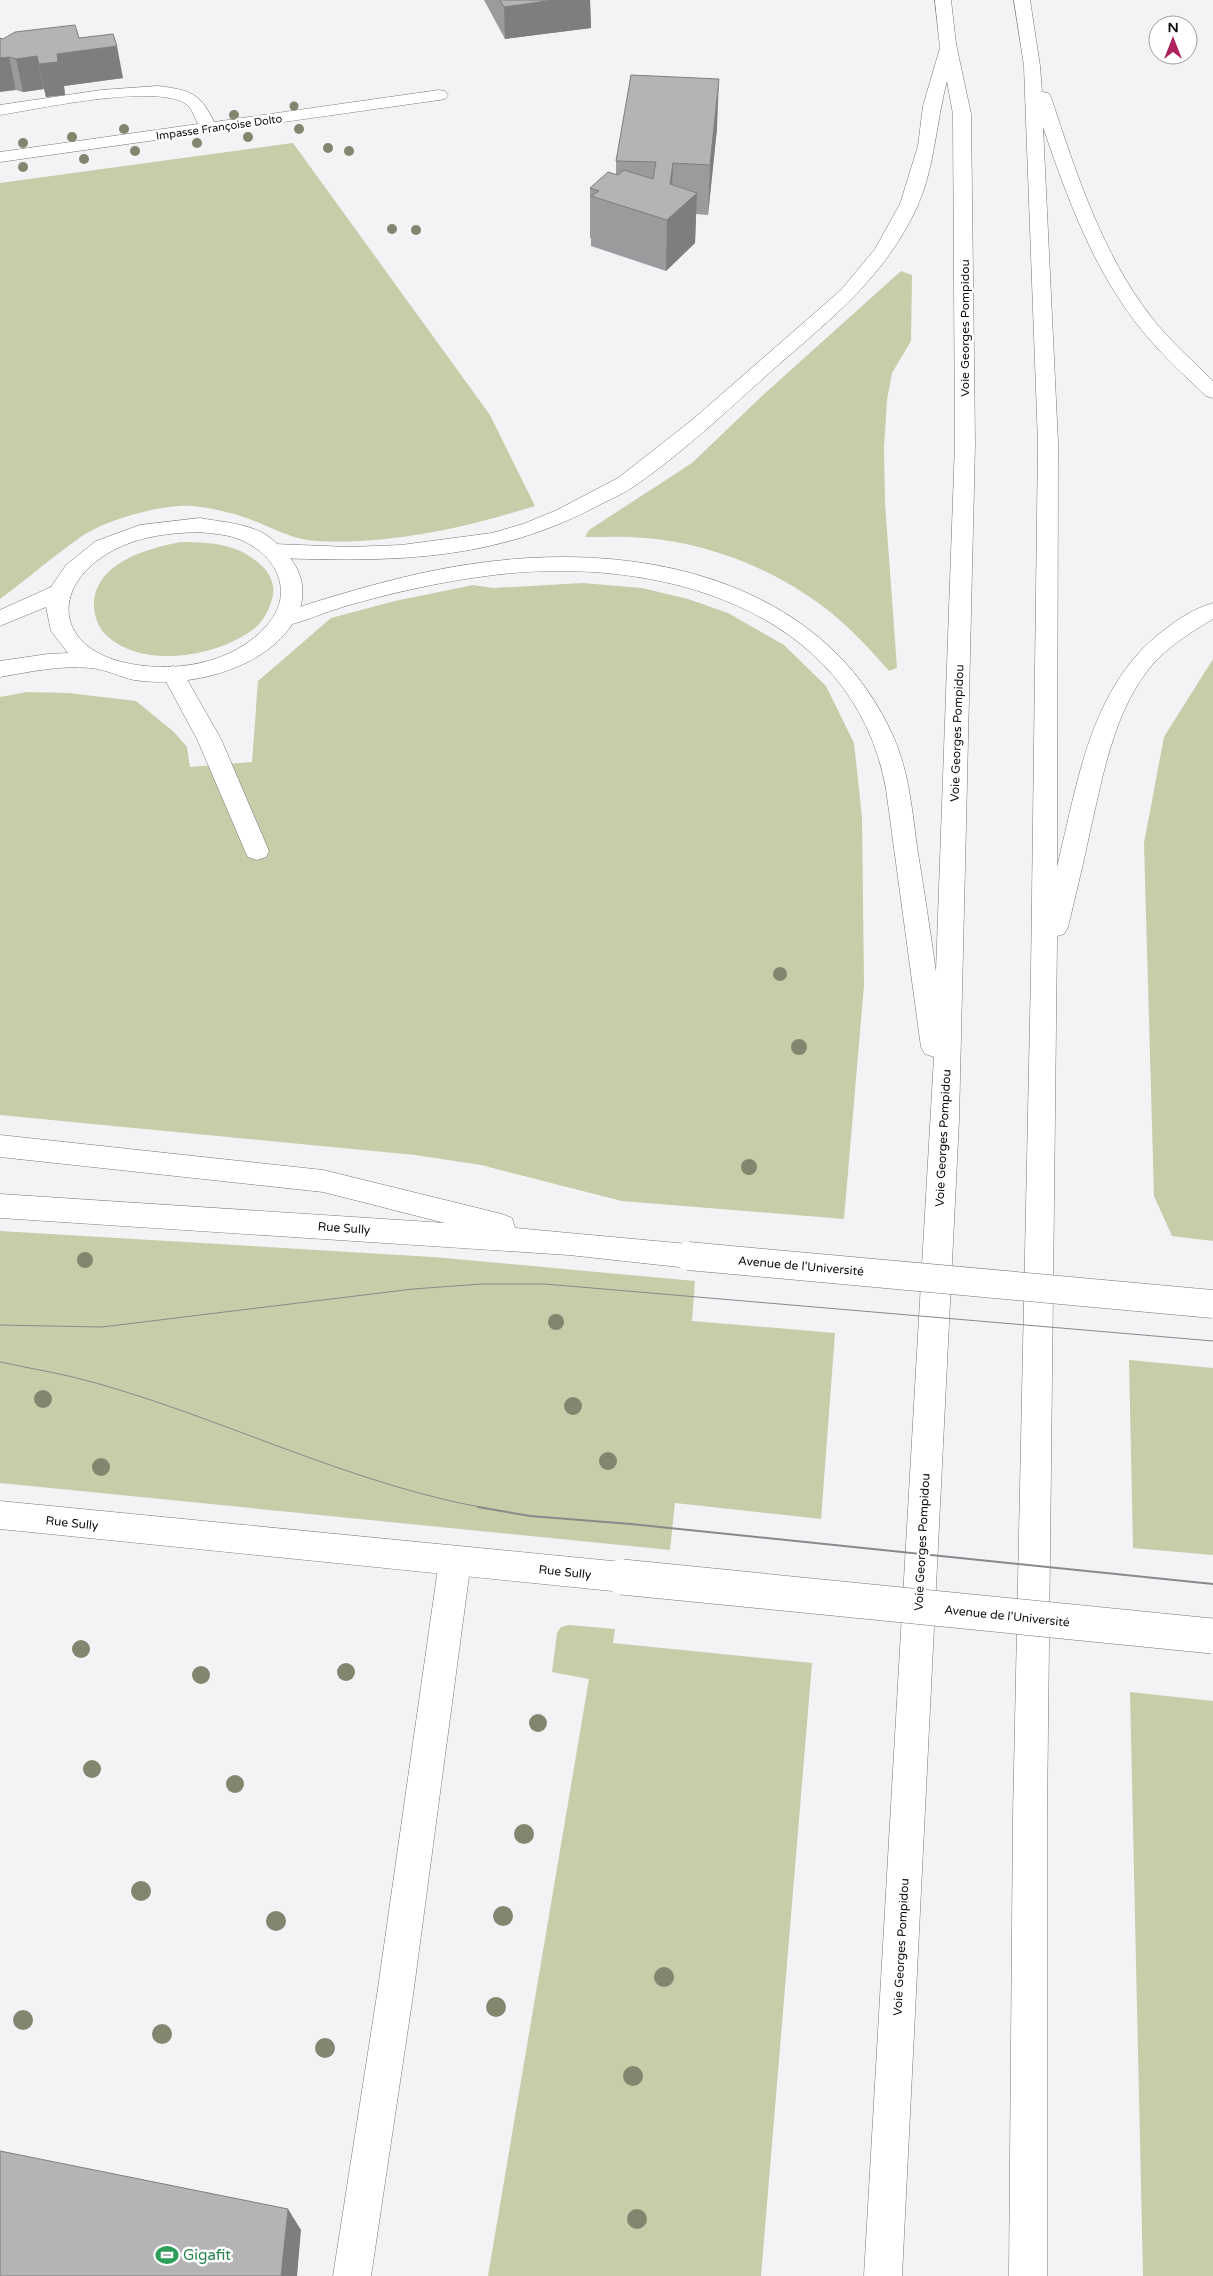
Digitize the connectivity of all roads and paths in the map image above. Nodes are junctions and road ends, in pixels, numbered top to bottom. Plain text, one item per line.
1 (943, 0) edge
2 (1022, 0) edge
3 (948, 44) junction
4 (1032, 66) junction
5 (439, 95) dead end
6 (0, 110) edge
7 (209, 128) junction
8 (0, 157) edge
9 (1213, 392) edge
10 (274, 551) junction
11 (59, 592) junction
12 (1213, 610) edge
13 (285, 619) junction
14 (0, 620) edge
15 (92, 660) junction
16 (0, 669) edge
17 (172, 674) junction
18 (256, 850) dead end
19 (1044, 974) junction
20 (945, 1120) junction
21 (0, 1146) edge
22 (0, 1206) edge
23 (569, 1243) junction
24 (688, 1256) joint
25 (1213, 1304) edge
26 (0, 1516) edge
27 (455, 1561) junction
28 (622, 1577) joint
29 (1213, 1636) edge
30 (352, 2276) edge
31 (883, 2276) edge
32 (1028, 2276) edge

1 - 3 main road, Voie Georges Pompidou
2 - 4 main road
3 - 10 main road
3 - 20 main road, Voie Georges Pompidou
4 - 9 main road
4 - 19 main road
5 - 7 main road, Impasse Françoise Dolto
6 - 7 main road
7 - 8 main road, Impasse Françoise Dolto
10 - 11 main road
10 - 13 main road
11 - 14 main road
11 - 15 main road
12 - 19 main road
13 - 17 main road
13 - 20 main road
15 - 16 main road
15 - 17 main road
17 - 18 main road
19 - 32 main road
20 - 31 main road, Voie Georges Pompidou
21 - 23 main road
22 - 23 main road, Rue Sully
23 - 24 main road, Rue Sully
24 - 25 main road, Avenue de l'Université, bridge
26 - 27 main road, Rue Sully
27 - 28 main road, Rue Sully
27 - 30 main road
28 - 29 main road, Avenue de l'Université, bridge

